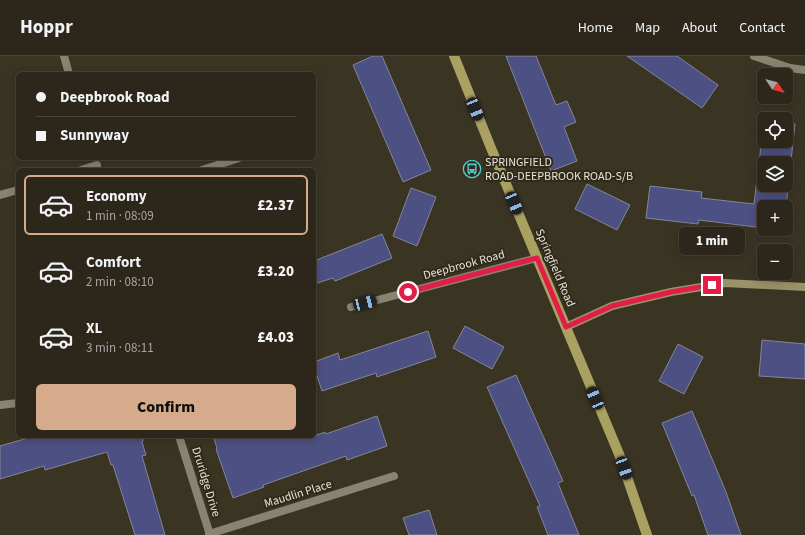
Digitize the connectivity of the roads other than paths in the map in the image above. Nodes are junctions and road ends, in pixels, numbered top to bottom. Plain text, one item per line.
1 (64, 56) edge
2 (454, 56) edge
3 (754, 56) edge
4 (805, 70) edge
5 (68, 72) edge
6 (233, 160) edge
7 (97, 164) edge
8 (86, 168) edge
9 (208, 168) edge
10 (16, 191) edge
11 (0, 196) edge
12 (537, 258) junction
13 (805, 287) edge
14 (351, 307) dead end
15 (566, 327) junction
16 (16, 403) edge
17 (0, 405) edge
18 (180, 438) edge
19 (394, 476) dead end
20 (209, 534) edge
21 (647, 535) edge

1 - 5 street
2 - 12 main road, Springfield Road
3 - 4 street
6 - 9 street
7 - 8 street
10 - 11 street
12 - 14 street, Deepbrook Road
12 - 15 main road, Springfield Road
13 - 15 street
15 - 21 main road, Springfield Road
16 - 17 street
18 - 20 street, Druridge Drive
19 - 20 street, Maudlin Place

